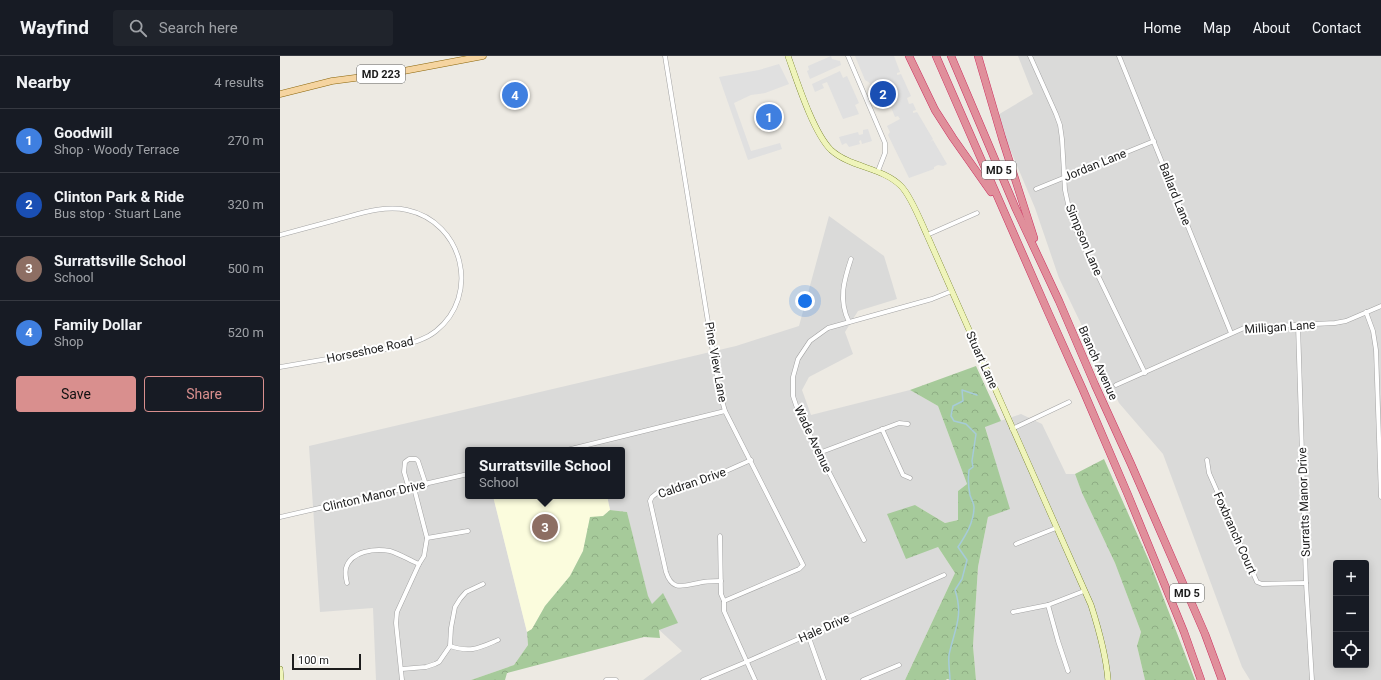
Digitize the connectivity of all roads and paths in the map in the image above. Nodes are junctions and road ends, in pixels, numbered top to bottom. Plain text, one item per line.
1 (483, 56) edge
2 (666, 56) edge
3 (788, 56) edge
4 (848, 56) edge
5 (909, 56) edge
6 (936, 56) edge
7 (951, 56) edge
8 (978, 56) edge
9 (1030, 56) edge
10 (1119, 56) edge
11 (468, 57) edge
12 (280, 94) edge
13 (1154, 141) junction
14 (878, 171) junction
15 (1064, 177) junction
16 (1036, 189) dead end
17 (978, 213) dead end
18 (1011, 228) junction
19 (927, 234) junction
20 (280, 235) edge
21 (851, 259) dead end
22 (1050, 283) junction
23 (952, 291) junction
24 (1381, 306) edge
25 (1366, 312) junction
26 (849, 322) junction
27 (1298, 325) junction
28 (1231, 333) junction
29 (1379, 359) edge
30 (280, 367) edge
31 (1145, 373) junction
32 (1116, 385) dead end
33 (1069, 402) dead end
34 (725, 411) junction
35 (908, 424) dead end
36 (1380, 426) edge
37 (882, 429) junction
38 (1012, 429) junction
39 (579, 447) edge
40 (819, 453) junction
41 (751, 460) junction
42 (1207, 460) dead end
43 (465, 475) edge
44 (910, 478) dead end
45 (426, 485) junction
46 (411, 488) junction
47 (1381, 497) edge
48 (280, 518) edge
49 (1056, 528) junction
50 (468, 531) dead end
51 (720, 536) dead end
52 (427, 538) junction
53 (864, 540) dead end
54 (1016, 544) dead end
55 (419, 564) junction
56 (944, 575) dead end
57 (721, 581) junction
58 (347, 583) dead end
59 (1306, 583) junction
60 (483, 584) dead end
61 (1084, 591) junction
62 (724, 601) junction
63 (1048, 605) junction
64 (1013, 612) dead end
65 (808, 635) junction
66 (498, 640) dead end
67 (450, 646) junction
68 (746, 662) junction
69 (899, 665) dead end
70 (280, 669) edge
71 (402, 669) junction
72 (1068, 671) dead end
73 (281, 680) edge
74 (402, 680) edge
75 (606, 680) edge
76 (616, 680) edge
77 (702, 680) edge
78 (755, 680) edge
79 (824, 680) edge
80 (862, 680) edge
81 (1108, 680) edge
82 (1201, 680) edge
83 (1222, 680) edge
84 (1312, 680) edge

1 - 11 main road, MD 223
2 - 34 street, Pine View Lane
3 - 14 street, Stuart Lane
4 - 14 street
5 - 18 highway
6 - 18 highway, Branch Avenue / MD 5
7 - 22 highway, Branch Avenue / MD 5
8 - 22 highway
9 - 15 street, Simpson Lane
10 - 13 street, Ballard Lane
11 - 12 main road, MD 223
13 - 15 street, Jordan Lane
13 - 28 street, Ballard Lane
14 - 19 street, Stuart Lane
15 - 16 street, Jordan Lane
15 - 31 street, Simpson Lane
17 - 19 street
18 - 82 highway, Branch Avenue / MD 5
19 - 23 street, Stuart Lane
20 - 30 street, Horseshoe Road
21 - 26 street
22 - 83 highway, Branch Avenue / MD 5
23 - 26 street, Wade Avenue
23 - 38 street, Stuart Lane
24 - 25 street, Milligan Lane
25 - 27 street, Milligan Lane
25 - 29 street
26 - 40 street, Wade Avenue
27 - 28 street, Milligan Lane
27 - 59 street, Surratts Manor Drive
28 - 31 street, Milligan Lane
29 - 36 street
31 - 32 street, Milligan Lane
33 - 38 street
34 - 39 street
34 - 41 street, Pine View Lane
35 - 37 street
36 - 47 street
37 - 40 street
37 - 44 street
38 - 49 street, Stuart Lane
40 - 53 street, Wade Avenue
41 - 57 street, Caldran Drive
41 - 62 street, Pine View Lane
42 - 59 street, Foxbranch Court
43 - 45 street, Clinton Manor Drive
45 - 46 street, Clinton Manor Drive
45 - 46 street
46 - 48 street, Clinton Manor Drive
46 - 52 street
49 - 54 street
49 - 61 street, Stuart Lane
50 - 52 street
51 - 57 street
52 - 55 street
55 - 58 street
55 - 71 street
56 - 65 street, Hale Drive
57 - 62 street
59 - 84 street, Surratts Manor Drive
60 - 67 street
61 - 63 street
61 - 81 street, Stuart Lane
62 - 68 street
63 - 64 street
63 - 72 street
65 - 68 street, Hale Drive
65 - 79 street
66 - 67 street
67 - 71 street
68 - 77 street, Hale Drive
68 - 78 street
69 - 80 street
70 - 73 street
71 - 74 street
75 - 76 street

